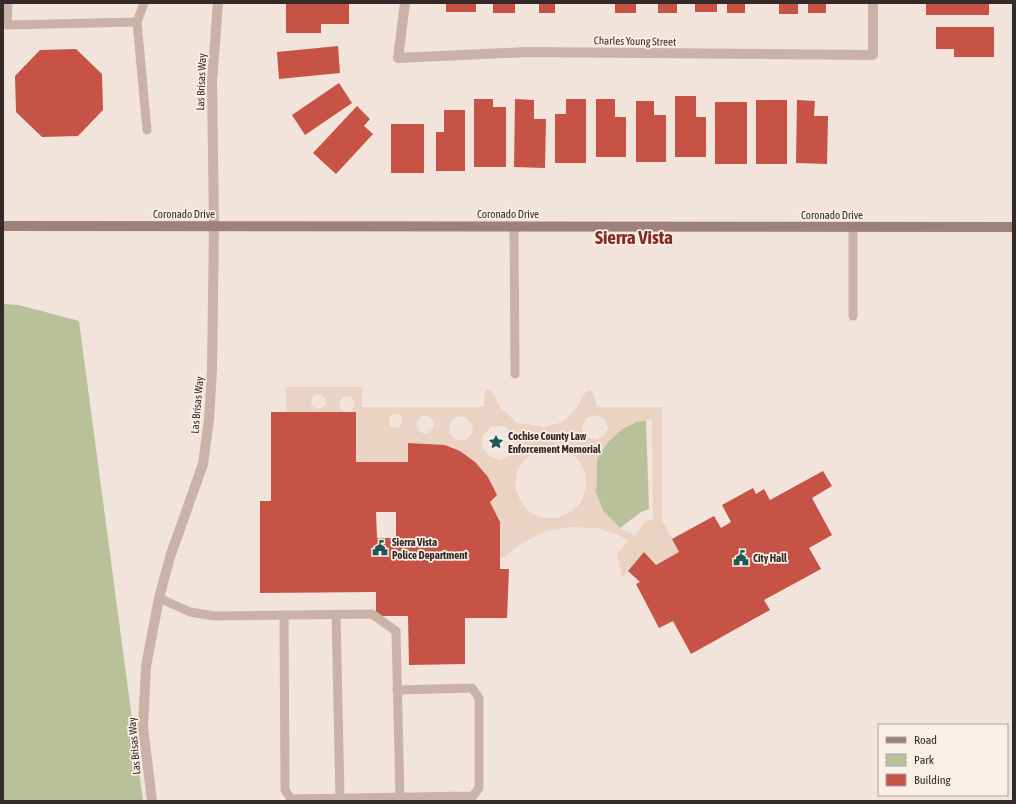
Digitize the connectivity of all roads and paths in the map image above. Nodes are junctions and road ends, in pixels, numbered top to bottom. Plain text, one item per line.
1 (8, 3) edge
2 (144, 3) edge
3 (218, 3) edge
4 (405, 3) edge
5 (872, 3) edge
6 (137, 22) junction
7 (148, 130) dead end
8 (3, 226) edge
9 (214, 226) junction
10 (514, 226) junction
11 (853, 227) junction
12 (1013, 227) edge
13 (853, 316) dead end
14 (515, 374) dead end
15 (159, 598) junction
16 (336, 614) junction
17 (284, 615) junction
18 (397, 690) junction
19 (400, 797) junction
20 (340, 798) junction
21 (152, 801) edge

1 - 6 lane
2 - 6 lane
3 - 9 street, Las Brisas Way
4 - 5 street, Charles Young Street
6 - 7 lane
8 - 9 street, Coronado Drive
9 - 10 street, Coronado Drive
9 - 15 street, Las Brisas Way
10 - 11 street, Coronado Drive
10 - 14 lane
11 - 12 street, Coronado Drive
11 - 13 lane
15 - 17 lane
15 - 21 street, Las Brisas Way
16 - 17 lane
16 - 18 lane
16 - 20 lane
17 - 20 lane
18 - 19 lane
18 - 19 lane
19 - 20 lane

